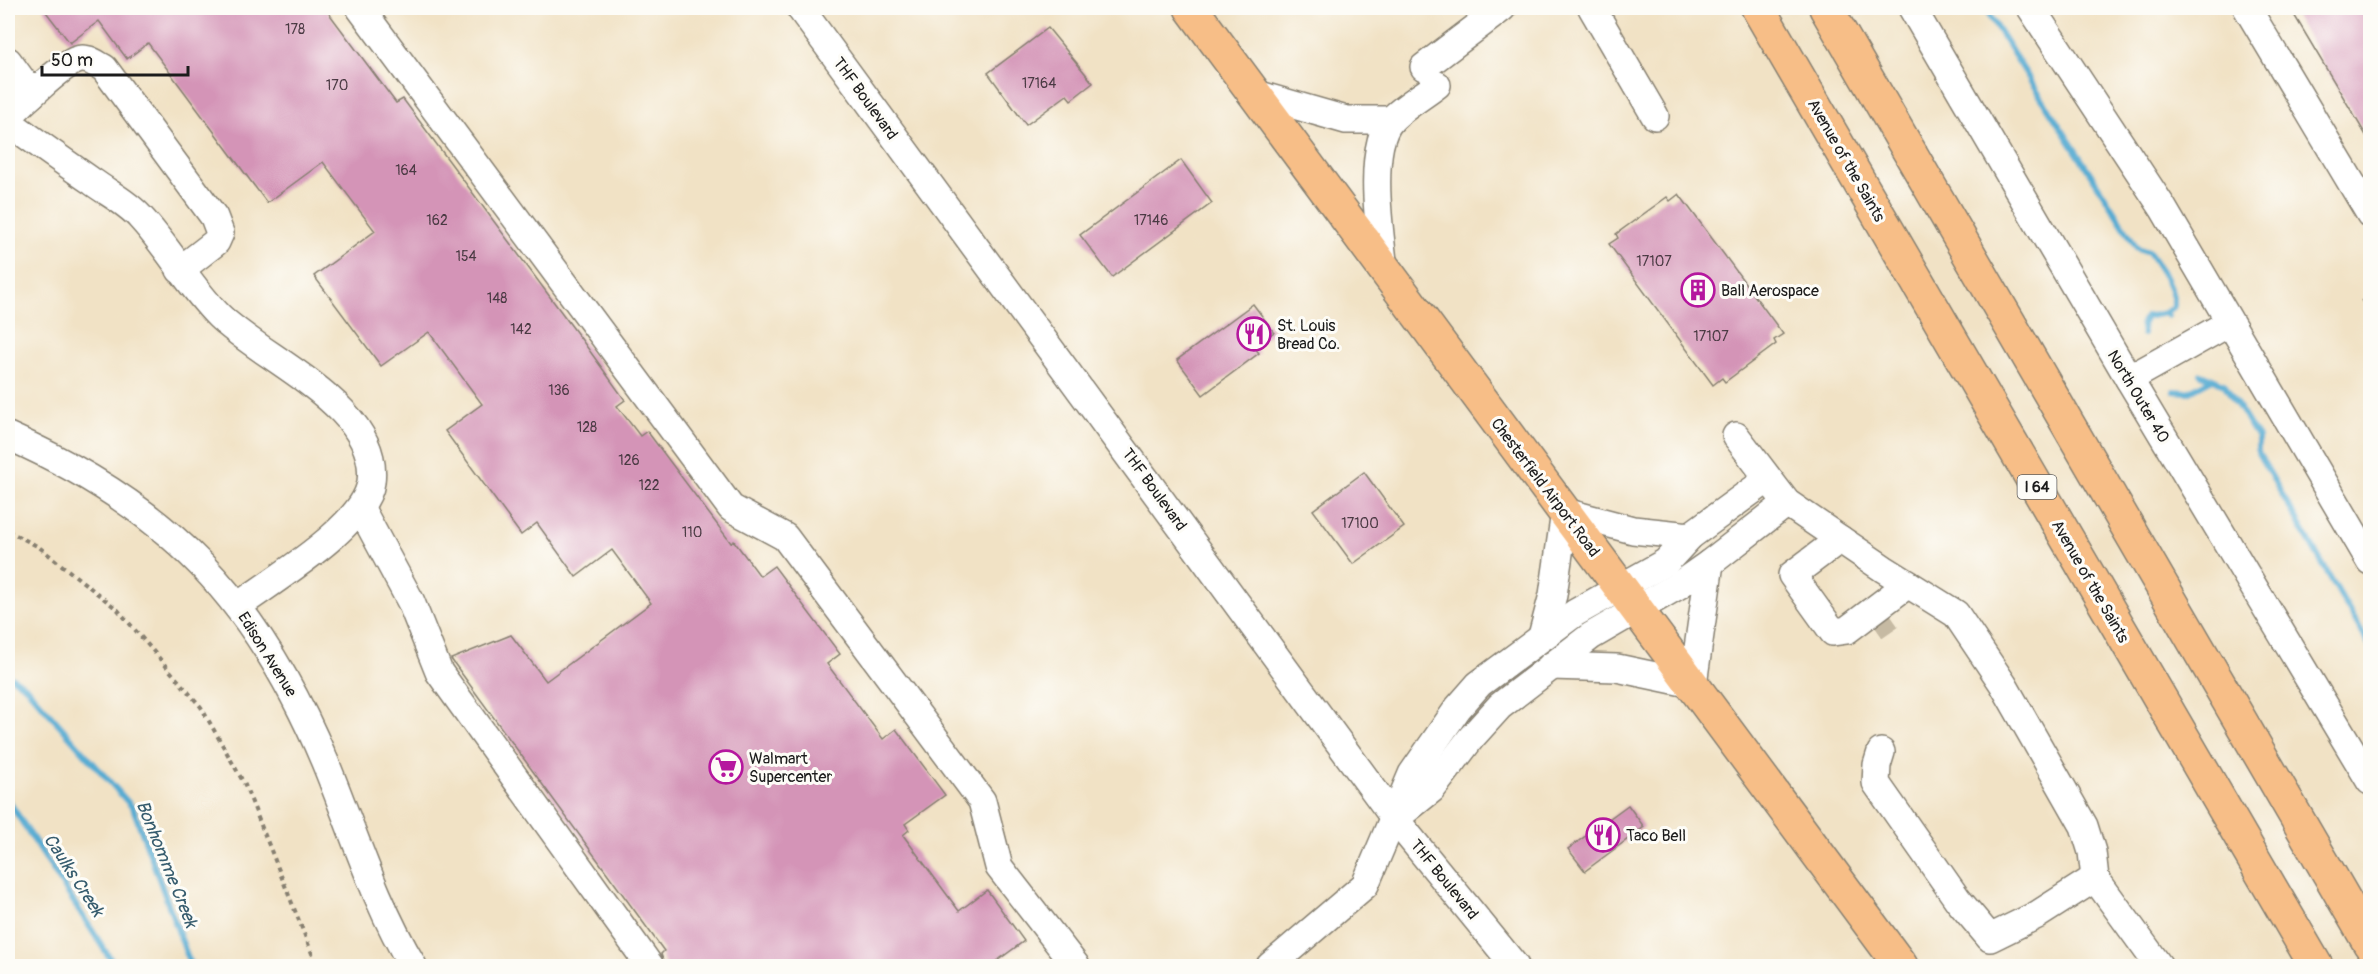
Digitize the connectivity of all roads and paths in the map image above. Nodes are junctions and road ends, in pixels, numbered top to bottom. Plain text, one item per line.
1 (360, 8) edge
2 (800, 8) edge
3 (1191, 8) edge
4 (1502, 8) edge
5 (1592, 8) edge
6 (1758, 8) edge
7 (1826, 8) edge
8 (1912, 8) edge
9 (2031, 8) edge
10 (2247, 8) edge
11 (8, 61) edge
12 (32, 94) junction
13 (1256, 94) junction
14 (1655, 116) dead end
15 (8, 117) edge
16 (1391, 120) junction
17 (8, 122) edge
18 (2370, 214) edge
19 (1384, 269) junction
20 (180, 270) junction
21 (2370, 294) edge
22 (2369, 310) dead end
23 (2229, 323) junction
24 (2129, 379) junction
25 (8, 436) edge
26 (1736, 436) dead end
27 (1768, 479) junction
28 (1787, 503) junction
29 (361, 509) junction
30 (1566, 512) junction
31 (8, 531) edge
32 (1690, 537) junction
33 (1840, 539) junction
34 (2370, 561) edge
35 (1710, 563) junction
36 (1630, 598) junction
37 (238, 606) junction
38 (1892, 606) junction
39 (1847, 630) junction
40 (1542, 636) junction
41 (1551, 666) junction
42 (1693, 684) junction
43 (1881, 752) dead end
44 (2370, 781) edge
45 (1395, 819) junction
46 (2095, 878) junction
47 (2370, 944) edge
48 (317, 966) edge
49 (413, 966) edge
50 (650, 966) edge
51 (1076, 966) edge
52 (1270, 966) edge
53 (1515, 966) edge
54 (1901, 966) edge
55 (2159, 966) edge
56 (2316, 966) edge

1 - 51 street
2 - 45 street, THF Boulevard
3 - 13 main road, Chesterfield Airport Road
4 - 16 street
5 - 14 street
6 - 56 main road, Avenue of the Saints / I 64
7 - 47 main road
8 - 24 street, North Outer 40
9 - 23 street
10 - 18 street
11 - 12 street
12 - 15 street
12 - 20 street
13 - 16 street
13 - 19 main road, Chesterfield Airport Road
16 - 19 street
17 - 20 street
19 - 30 main road, Chesterfield Airport Road
20 - 29 street
21 - 22 path
23 - 24 street
23 - 34 street
24 - 44 street, North Outer 40
25 - 37 street, Edison Avenue
26 - 27 street
27 - 28 street
27 - 32 street
28 - 33 street
28 - 35 street
29 - 37 street
29 - 50 street
30 - 32 street
30 - 36 main road, Chesterfield Airport Road
30 - 40 street
31 - 48 path
32 - 36 street
33 - 38 street
33 - 39 street
35 - 36 street
35 - 42 street
36 - 40 street
36 - 41 street
36 - 42 main road, Chesterfield Airport Road
37 - 49 street, Edison Avenue
38 - 39 street
38 - 39 street
38 - 46 street
40 - 45 street
41 - 42 street
41 - 45 street
42 - 54 main road, Chesterfield Airport Road
43 - 46 street
45 - 52 street
45 - 53 street, THF Boulevard
46 - 55 street

